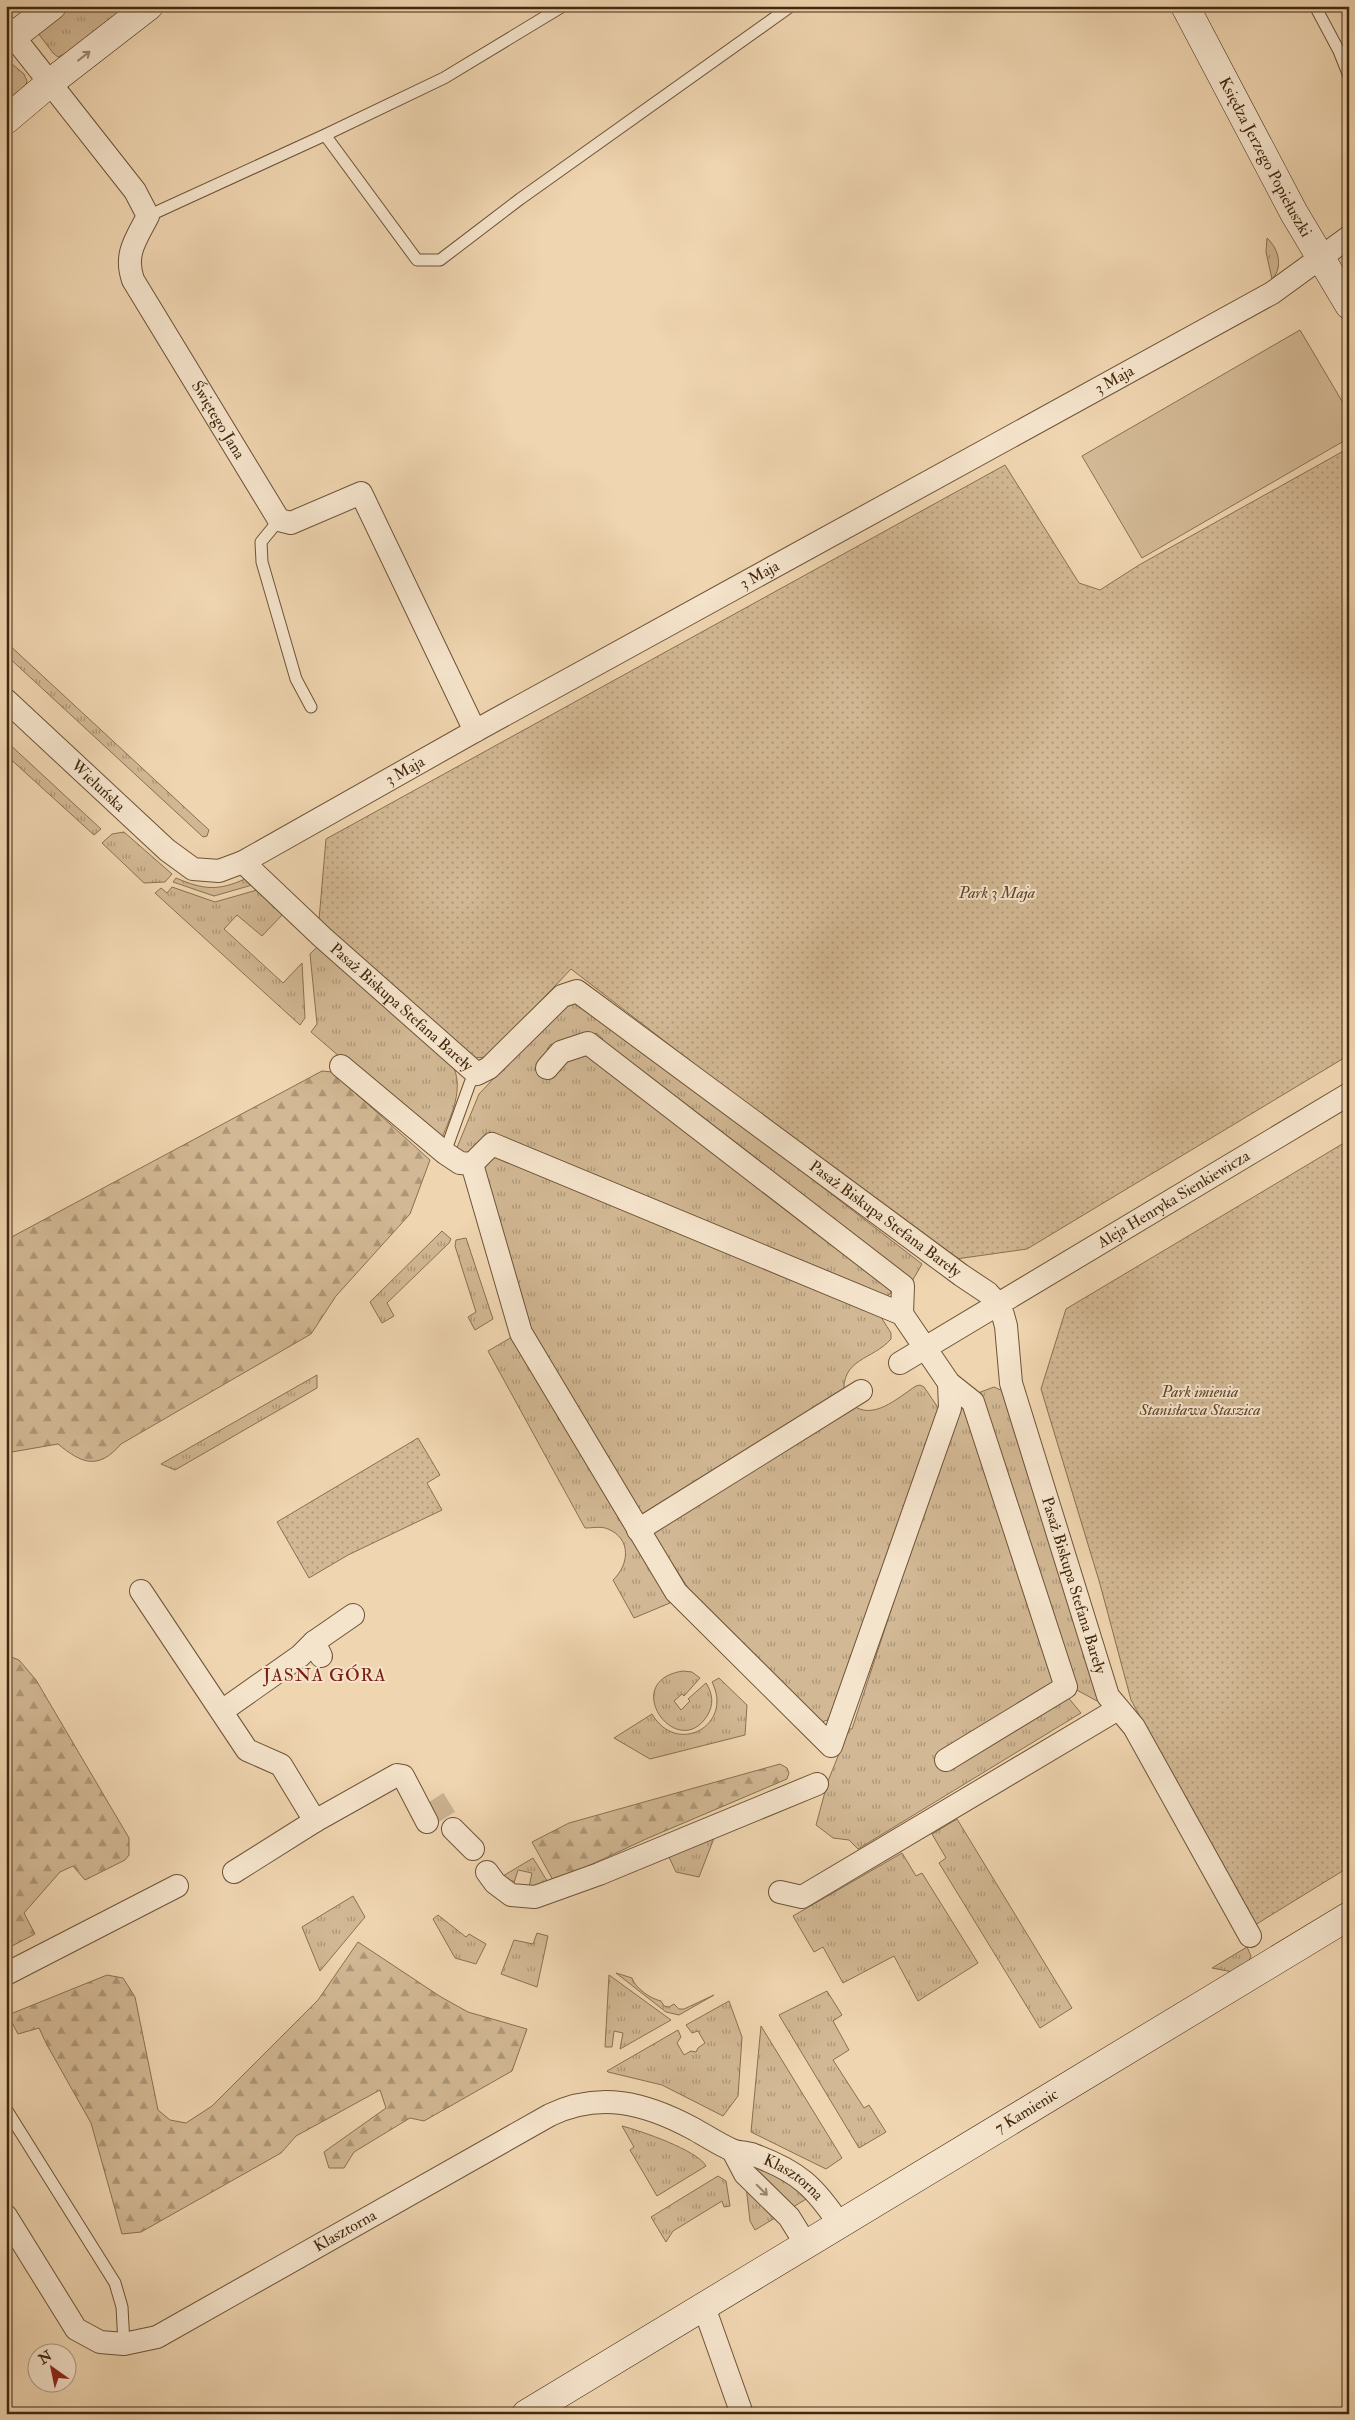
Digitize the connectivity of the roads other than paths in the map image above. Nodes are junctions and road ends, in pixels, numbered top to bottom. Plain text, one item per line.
1 (52, 6) edge
2 (149, 6) edge
3 (564, 6) edge
4 (791, 6) edge
5 (1185, 6) edge
6 (1315, 6) edge
7 (9, 35) edge
8 (1349, 76) edge
9 (51, 82) junction
10 (6, 120) edge
11 (325, 135) junction
12 (148, 216) junction
13 (1349, 237) edge
14 (1319, 258) junction
15 (1349, 305) edge
16 (279, 520) junction
17 (6, 700) edge
18 (311, 707) dead end
19 (476, 731) junction
20 (243, 862) junction
21 (193, 869) joint
22 (340, 1066) dead end
23 (547, 1068) dead end
24 (477, 1074) junction
25 (1349, 1094) edge
26 (443, 1158) junction
27 (472, 1164) junction
28 (997, 1303) junction
29 (902, 1314) junction
30 (924, 1347) junction
31 (900, 1363) dead end
32 (948, 1383) junction
33 (861, 1391) dead end
34 (638, 1530) junction
35 (141, 1591) dead end
36 (353, 1615) dead end
37 (1118, 1708) junction
38 (222, 1711) junction
39 (946, 1760) dead end
40 (817, 1784) dead end
41 (315, 1821) junction
42 (427, 1822) tunnel mouth
43 (453, 1829) tunnel mouth
44 (473, 1849) dead end
45 (234, 1872) dead end
46 (487, 1872) dead end
47 (177, 1886) dead end
48 (780, 1892) dead end
49 (1349, 1916) edge
50 (1250, 1936) dead end
51 (6, 1974) edge
52 (6, 2109) edge
53 (733, 2151) junction
54 (6, 2216) edge
55 (840, 2226) junction
56 (807, 2246) junction
57 (704, 2307) junction
58 (124, 2344) junction
59 (526, 2414) edge
60 (742, 2414) edge

1 - 7 street
9 -> 2 street
3 - 11 lane
4 - 11 lane
5 - 14 street, Księdza Jerzego Popiełuszki
6 - 8 lane
7 - 9 street
9 - 10 street
9 - 12 street
11 - 12 lane
12 - 16 street, Świętego Jana
13 - 14 street, 3 Maja
14 - 15 street, Księdza Jerzego Popiełuszki
14 - 19 street, 3 Maja
16 - 18 lane
16 - 19 street
17 - 21 street, Wieluńska
19 - 20 street, 3 Maja
20 - 21 street, 3 Maja
20 - 24 street, Pasaż Biskupa Stefana Bareły
22 - 26 street
23 - 29 street
24 - 26 lane
24 - 28 street, Pasaż Biskupa Stefana Bareły
25 - 28 street, Aleja Henryka Sienkiewicza
26 - 27 street
27 - 29 street
27 - 34 street
28 - 30 street, Aleja Henryka Sienkiewicza
28 - 37 street, Pasaż Biskupa Stefana Bareły
29 - 30 street
30 - 31 street, Aleja Henryka Sienkiewicza
30 - 32 street
32 - 34 street
32 - 39 street
33 - 34 street
35 - 38 street
36 - 38 street
37 - 48 street
37 - 50 street, Pasaż Biskupa Stefana Bareły
38 - 41 street
40 - 46 street
41 - 42 street
41 - 45 street
43 - 44 street
47 - 51 street
49 - 55 street, 7 Kamienic
52 - 58 lane
53 - 55 street, Klasztorna
53 -> 56 street, Klasztorna
53 - 58 street, Klasztorna
54 - 58 street, Klasztorna
55 - 56 street, 7 Kamienic
56 - 57 street, 7 Kamienic
57 - 59 street, 7 Kamienic
57 - 60 street

